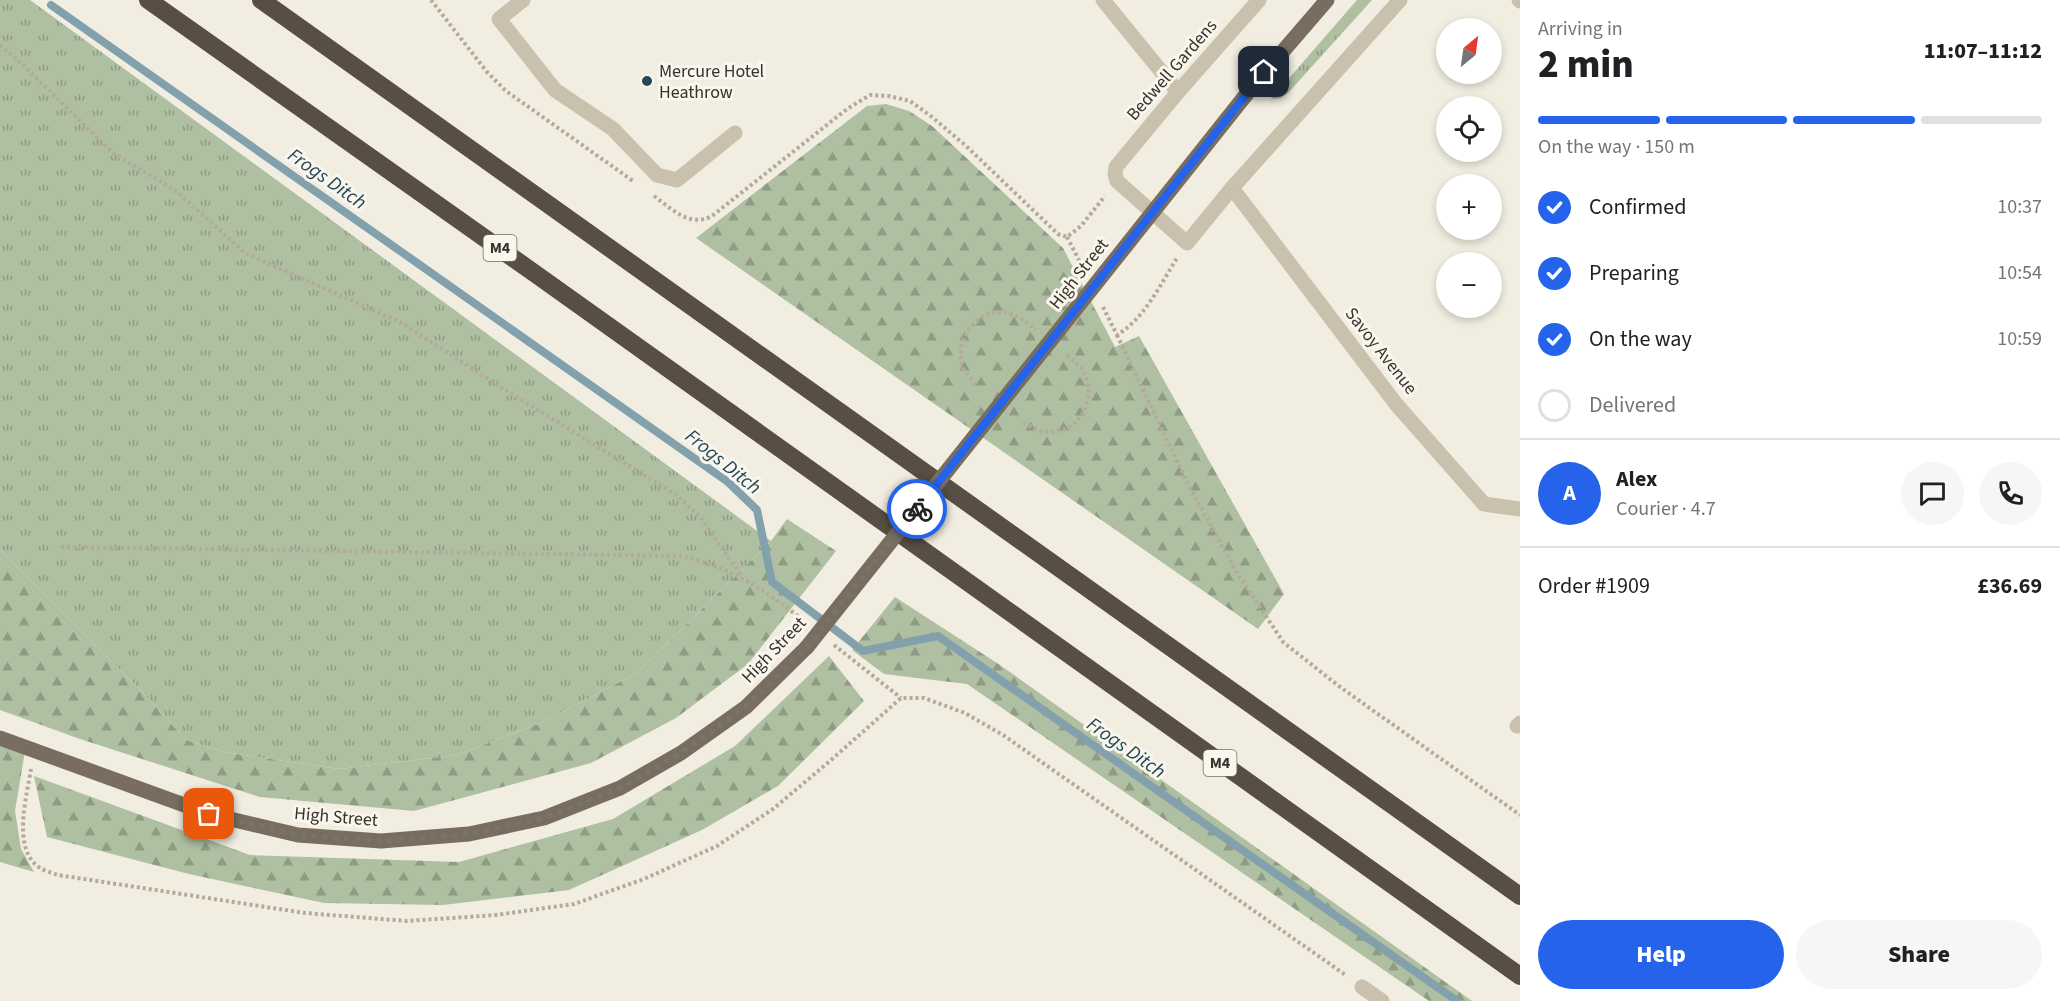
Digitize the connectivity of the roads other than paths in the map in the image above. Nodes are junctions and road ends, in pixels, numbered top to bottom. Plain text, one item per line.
1 (148, 0) edge
2 (261, 0) edge
3 (523, 0) edge
4 (1103, 0) edge
5 (1259, 0) edge
6 (1327, 0) edge
7 (1400, 0) edge
8 (1178, 92) junction
9 (735, 133) dead end
10 (1232, 188) junction
11 (1520, 509) edge
12 (0, 738) edge
13 (1520, 896) edge
14 (1520, 976) edge
15 (1362, 987) road end
16 (1382, 1001) edge

1 - 14 highway, M4
2 - 13 highway
3 - 9 street
4 - 8 street
5 - 8 street, Bedwell Gardens
6 - 12 main road, High Street, bridge
7 - 10 street
8 - 10 street, Bedwell Gardens
10 - 11 street, Savoy Avenue
15 - 16 street

